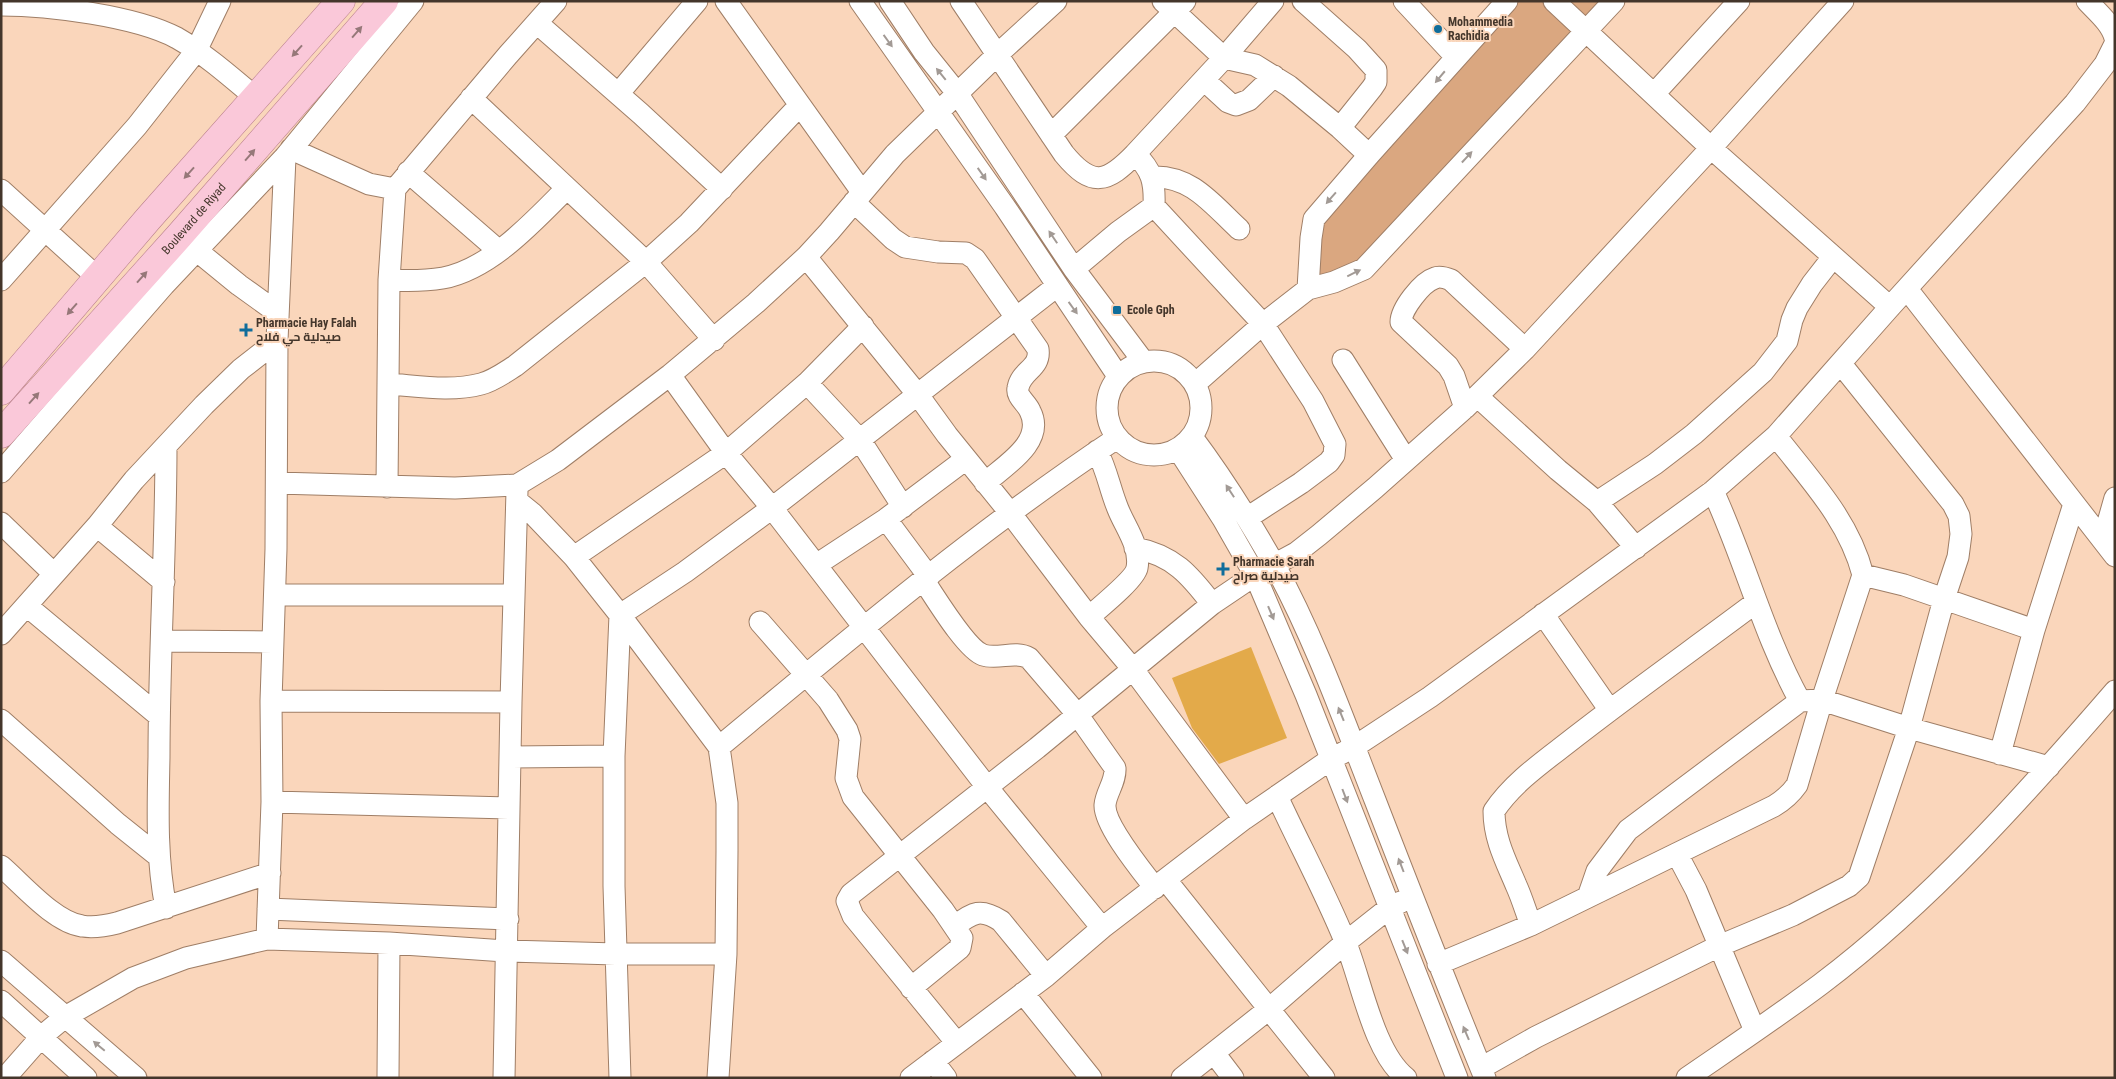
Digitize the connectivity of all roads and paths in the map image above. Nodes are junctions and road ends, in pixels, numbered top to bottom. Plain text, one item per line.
1 (220, 1) edge
2 (341, 1) edge
3 (384, 1) edge
4 (414, 1) edge
5 (556, 1) edge
6 (697, 1) edge
7 (726, 1) edge
8 (860, 1) edge
9 (890, 1) edge
10 (961, 1) edge
11 (1273, 1) edge
12 (1302, 1) edge
13 (1404, 1) edge
14 (1507, 1) edge
15 (1554, 1) edge
16 (1614, 1) edge
17 (1738, 1) edge
18 (1843, 1) edge
19 (2087, 1) edge
20 (33, 3) edge
21 (1, 5) edge
22 (1045, 5) edge
23 (1174, 5) edge
24 (537, 23) junction
25 (1586, 32) junction
26 (2115, 38) edge
27 (2115, 44) edge
28 (196, 51) junction
29 (998, 54) junction
30 (1456, 57) junction
31 (1224, 58) junction
32 (1274, 76) junction
33 (1204, 80) junction
34 (957, 93) junction
35 (618, 94) junction
36 (1654, 94) junction
37 (256, 98) junction
38 (471, 98) junction
39 (800, 105) junction
40 (938, 111) junction
41 (1340, 128) junction
42 (1051, 135) junction
43 (1712, 148) junction
44 (288, 153) junction
45 (1135, 154) junction
46 (1369, 155) junction
47 (408, 172) junction
48 (1152, 176) junction
49 (395, 188) junction
50 (567, 188) junction
51 (722, 189) junction
52 (1, 190) edge
53 (858, 197) junction
54 (1154, 206) junction
55 (1239, 229) dead end
56 (45, 231) junction
57 (188, 243) junction
58 (499, 251) junction
59 (806, 257) junction
60 (1833, 257) junction
61 (646, 262) junction
62 (1074, 269) junction
63 (98, 278) junction
64 (1, 280) edge
65 (389, 280) junction
66 (1057, 286) junction
67 (1308, 289) junction
68 (1907, 289) junction
69 (1890, 307) junction
70 (278, 313) junction
71 (1015, 318) junction
72 (1263, 324) junction
73 (863, 326) junction
74 (714, 340) junction
75 (276, 341) junction
76 (1525, 349) junction
77 (1343, 360) dead end
78 (1143, 361) junction
79 (1841, 364) junction
80 (670, 375) junction
81 (1118, 376) junction
82 (807, 383) junction
83 (388, 384) junction
84 (1196, 384) junction
85 (1, 391) edge
86 (918, 395) junction
87 (1471, 402) junction
88 (1, 434) edge
89 (1776, 436) junction
90 (1117, 438) junction
91 (860, 440) junction
92 (1185, 443) junction
93 (166, 446) junction
94 (1097, 451) junction
95 (726, 453) junction
96 (966, 460) junction
97 (1406, 460) junction
98 (1, 472) edge
99 (277, 483) junction
100 (985, 483) junction
101 (387, 487) junction
102 (1713, 491) junction
103 (517, 493) junction
104 (2115, 498) edge
105 (1597, 502) junction
106 (2074, 504) junction
107 (903, 507) junction
108 (772, 508) junction
109 (1011, 514) junction
110 (1247, 518) junction
111 (886, 519) junction
112 (1, 523) edge
113 (97, 526) junction
114 (1135, 548) junction
115 (1636, 548) junction
116 (2109, 548) edge
117 (574, 557) junction
118 (816, 565) junction
119 (1274, 565) junction
120 (54, 574) junction
121 (1255, 575) junction
122 (1863, 575) junction
123 (926, 579) junction
124 (164, 582) junction
125 (275, 595) junction
126 (514, 595) junction
127 (1944, 599) junction
128 (1756, 603) junction
129 (1212, 604) junction
130 (27, 606) junction
131 (1543, 614) junction
132 (620, 615) junction
133 (1088, 617) junction
134 (760, 622) dead end
135 (864, 628) junction
136 (2034, 630) junction
137 (1, 634) edge
138 (162, 641) junction
139 (274, 642) junction
140 (1132, 668) junction
141 (806, 675) junction
142 (2115, 691) edge
143 (1822, 700) junction
144 (271, 701) junction
145 (1800, 701) junction
146 (511, 702) junction
147 (1609, 709) junction
148 (1077, 714) junction
149 (159, 716) junction
150 (1, 720) edge
151 (1909, 728) junction
152 (1354, 747) junction
153 (719, 748) junction
154 (2000, 754) junction
155 (614, 756) junction
156 (511, 757) junction
157 (1331, 758) junction
158 (2049, 767) junction
159 (988, 787) junction
160 (1277, 796) junction
161 (272, 802) junction
162 (509, 808) junction
163 (1244, 818) junction
164 (1677, 854) junction
165 (899, 855) junction
166 (158, 856) junction
167 (1, 866) edge
168 (270, 873) junction
169 (1160, 884) junction
170 (1412, 896) junction
171 (1588, 897) junction
172 (166, 908) junction
173 (1389, 908) junction
174 (268, 909) junction
175 (508, 919) junction
176 (955, 926) junction
177 (1531, 926) junction
178 (1102, 928) junction
179 (267, 939) junction
180 (1346, 942) junction
181 (388, 943) junction
182 (1719, 946) junction
183 (506, 951) junction
184 (616, 954) junction
185 (726, 954) junction
186 (1, 960) edge
187 (1438, 964) junction
188 (1046, 976) junction
189 (911, 988) junction
190 (1023, 993) junction
191 (1, 1001) edge
192 (1269, 1009) junction
193 (65, 1017) junction
194 (1755, 1031) junction
195 (40, 1037) junction
196 (956, 1042) junction
197 (1214, 1052) junction
198 (933, 1061) junction
199 (1483, 1073) edge
200 (5, 1078) edge
201 (86, 1078) edge
202 (136, 1078) edge
203 (388, 1078) edge
204 (504, 1078) edge
205 (620, 1078) edge
206 (718, 1078) edge
207 (911, 1078) edge
208 (946, 1078) edge
209 (1091, 1078) edge
210 (1182, 1078) edge
211 (1233, 1078) edge
212 (1324, 1078) edge
213 (1406, 1078) edge
214 (1457, 1078) edge
215 (1687, 1078) edge

1 - 28 street
2 -> 37 main road
57 -> 3 main road, Boulevard de Riyad
4 - 44 street
5 - 24 street
6 - 35 street
7 - 39 street
8 -> 40 street
34 -> 9 street
10 - 29 street
11 - 31 street
12 - 41 street
13 - 30 street
14 - 30 street
15 - 25 street
16 - 25 street
17 - 36 street
18 - 43 street
19 - 26 street
20 - 21 street
20 - 28 street
22 - 29 street
23 - 31 street
23 - 42 street
24 - 35 street
24 - 38 street
25 - 36 street
67 -> 25 street
27 - 68 street
28 - 37 street
28 - 56 street
29 - 34 street
29 - 42 street
30 -> 46 street
31 - 32 street
31 - 33 street
32 - 33 street
32 - 41 street
33 - 45 street
34 - 40 street
62 -> 34 street
35 - 51 street
36 - 43 street
37 -> 63 main road
38 - 47 street
38 - 50 street
39 - 51 street
39 - 53 street
40 - 53 street
40 -> 66 street
41 - 46 street
42 - 45 street
43 - 60 street
43 - 76 street
44 - 49 street
44 - 57 street
44 - 70 street
45 - 48 street
46 -> 67 street
47 - 49 street
47 - 58 street
48 - 54 street
48 - 55 street
49 - 65 street
50 - 58 street
50 - 61 street
51 - 61 street
52 - 56 street
53 - 59 street
53 - 71 street
54 - 62 street
54 - 72 street
56 - 63 street
56 - 64 street
57 - 70 street
88 -> 57 main road, Boulevard de Riyad
57 - 98 street
58 - 65 street
59 - 73 street
59 - 74 street
60 - 69 street
60 - 105 street
61 - 74 street
61 - 83 street
62 - 78 street
63 -> 85 main road
65 - 83 street
66 - 71 street
66 -> 81 street
67 - 72 street
68 - 69 street
68 - 106 street
69 - 79 street
70 - 75 street
71 - 86 street
71 - 100 street
72 - 84 street
72 - 110 street
73 - 82 street
73 - 86 street
74 - 80 street
75 - 93 street
75 - 99 street
76 - 87 street
76 - 87 street
77 - 97 street
78 - 81 street
78 - 84 street
79 - 89 street
79 - 127 street
80 - 95 street
80 - 103 street
81 - 90 street
82 - 91 street
82 - 95 street
83 - 101 street
84 - 92 street
86 - 91 street
86 - 96 street
87 - 97 street
87 - 105 street
89 - 102 street
89 - 122 street
90 - 92 street
90 - 94 street
91 - 107 street
91 - 108 street
110 -> 92 street
92 - 121 street
93 - 113 street
93 - 124 street
94 - 109 street
94 - 114 street
95 - 108 street
95 - 117 street
96 - 100 street
96 - 107 street
97 - 119 street
99 - 101 street
99 - 125 street
100 - 109 street
101 - 103 street
102 - 115 street
102 - 128 street
103 - 117 street
103 - 126 street
104 - 116 street
105 - 115 street
106 - 116 street
106 - 136 street
107 - 111 street
108 - 118 street
108 - 132 street
109 - 123 street
109 - 133 street
110 - 119 street
111 - 118 street
111 - 123 street
112 - 120 street
113 - 120 street
113 - 124 street
114 - 129 street
114 - 133 street
115 - 131 street
117 - 132 street
118 - 135 street
119 - 121 street
152 -> 119 street
120 - 130 street
121 - 129 street
121 -> 157 street
122 - 127 street
122 - 143 street
123 - 135 street
123 - 148 street
124 - 138 street
125 - 126 street
125 - 139 street
126 - 146 street
127 - 136 street
127 - 151 street
128 - 145 street
128 - 147 street
129 - 140 street
130 - 137 street
130 - 149 street
131 - 147 street
131 - 152 street
132 - 153 street
132 - 155 street
133 - 140 street
134 - 141 street
135 - 141 street
135 - 159 street
136 - 154 street
138 - 139 street
138 - 149 street
139 - 144 street
140 - 148 street
140 - 163 street
141 - 153 street
141 - 165 street
142 - 158 street
143 - 145 street
143 - 151 street
143 - 164 street
144 - 146 street
144 - 161 street
145 - 171 street
146 - 156 street
147 - 177 street
148 - 159 street
148 - 169 street
149 - 166 street
150 - 166 street
151 - 154 street
151 - 182 street
152 - 157 street
170 -> 152 street
153 - 185 street
154 - 158 street
155 - 156 street
155 - 184 street
156 - 162 street
157 - 160 street
157 -> 173 street
158 - 194 street
159 - 165 street
159 - 178 street
160 - 163 street
160 - 180 street
161 - 162 street
161 - 168 street
162 - 175 street
163 - 169 street
164 - 171 street
164 - 182 street
165 - 176 street
165 - 189 street
166 - 172 street
167 - 172 street
168 - 172 street
168 - 174 street
169 - 178 street
169 - 192 street
170 - 173 street
170 - 187 street
171 - 177 street
173 - 180 street
173 -> 214 street
174 - 175 street
174 - 179 street
175 - 183 street
176 - 188 street
176 - 189 street
177 - 187 street
178 - 188 street
179 - 181 street
179 - 193 street
180 - 192 street
180 - 213 street
181 - 183 street
181 - 203 street
182 - 194 street
182 - 199 street
183 - 184 street
183 - 204 street
184 - 185 street
184 - 205 street
185 - 206 street
186 - 193 street
199 -> 187 street
188 - 190 street
189 - 196 street
190 - 196 street
190 - 209 street
191 - 195 street
192 - 197 street
192 - 212 street
193 - 195 street
202 -> 193 street
194 - 215 street
195 - 200 street
195 - 201 street
196 - 198 street
197 - 210 street
197 - 211 street
198 - 207 street
198 - 208 street

